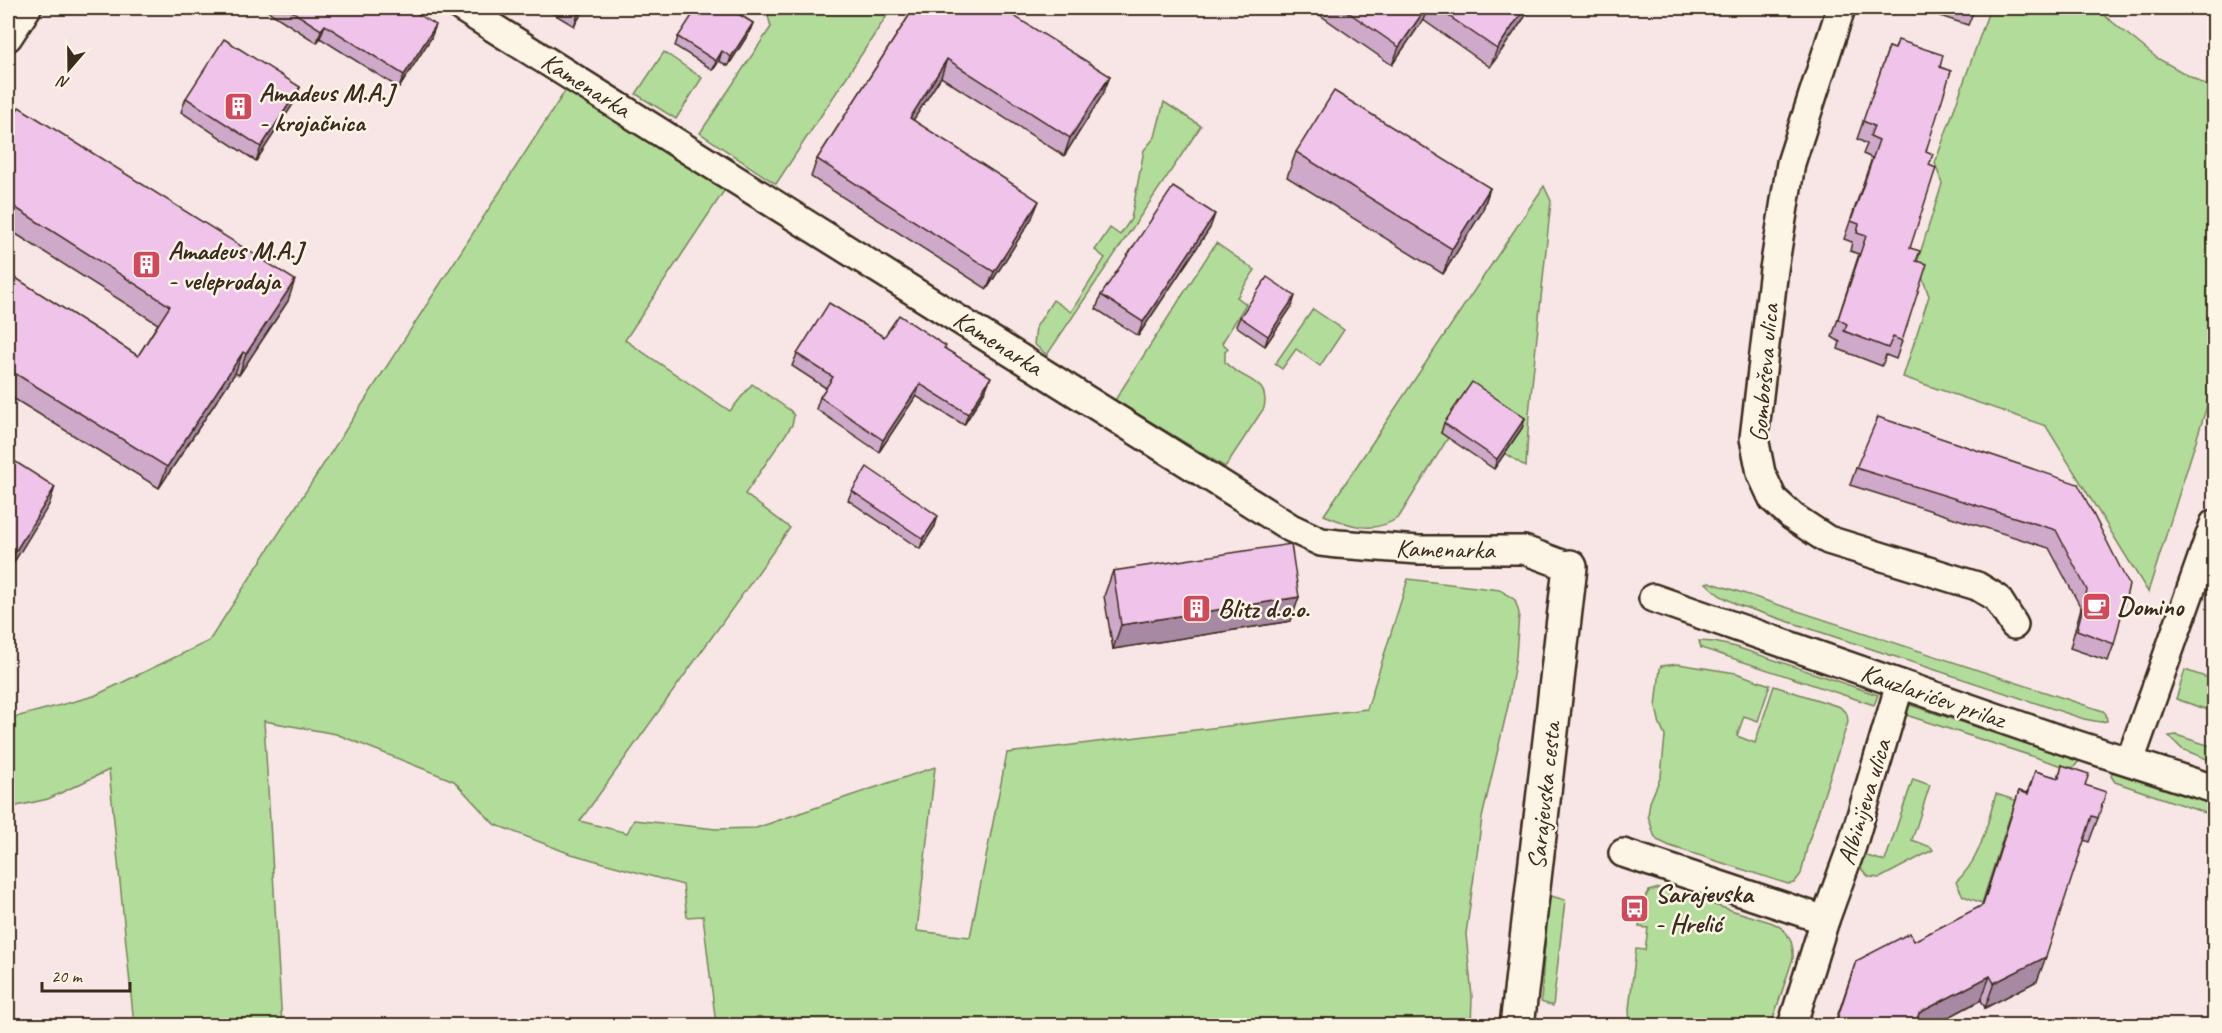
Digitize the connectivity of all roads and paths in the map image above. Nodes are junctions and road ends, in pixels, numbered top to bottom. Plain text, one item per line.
1 (27, 8) edge
2 (462, 8) edge
3 (1841, 8) edge
4 (8, 37) edge
5 (2214, 524) edge
6 (1570, 567) joint
7 (1653, 598) dead end
8 (2014, 625) dead end
9 (1900, 684) junction
10 (2130, 761) junction
11 (2214, 789) edge
12 (1623, 854) dead end
13 (1825, 920) junction
14 (1518, 1026) edge
15 (1792, 1026) edge

1 - 4 street
2 - 6 street, Kamenarka
3 - 8 street, Gomboševa ulica
5 - 10 street
6 - 14 main road, Sarajevska cesta
7 - 9 street, Kauzlarićev prilaz
9 - 10 street, Kauzlarićev prilaz
9 - 13 street, Albinijeva ulica
10 - 11 street, Kauzlarićev prilaz
12 - 13 street
13 - 15 street, Albinijeva ulica

